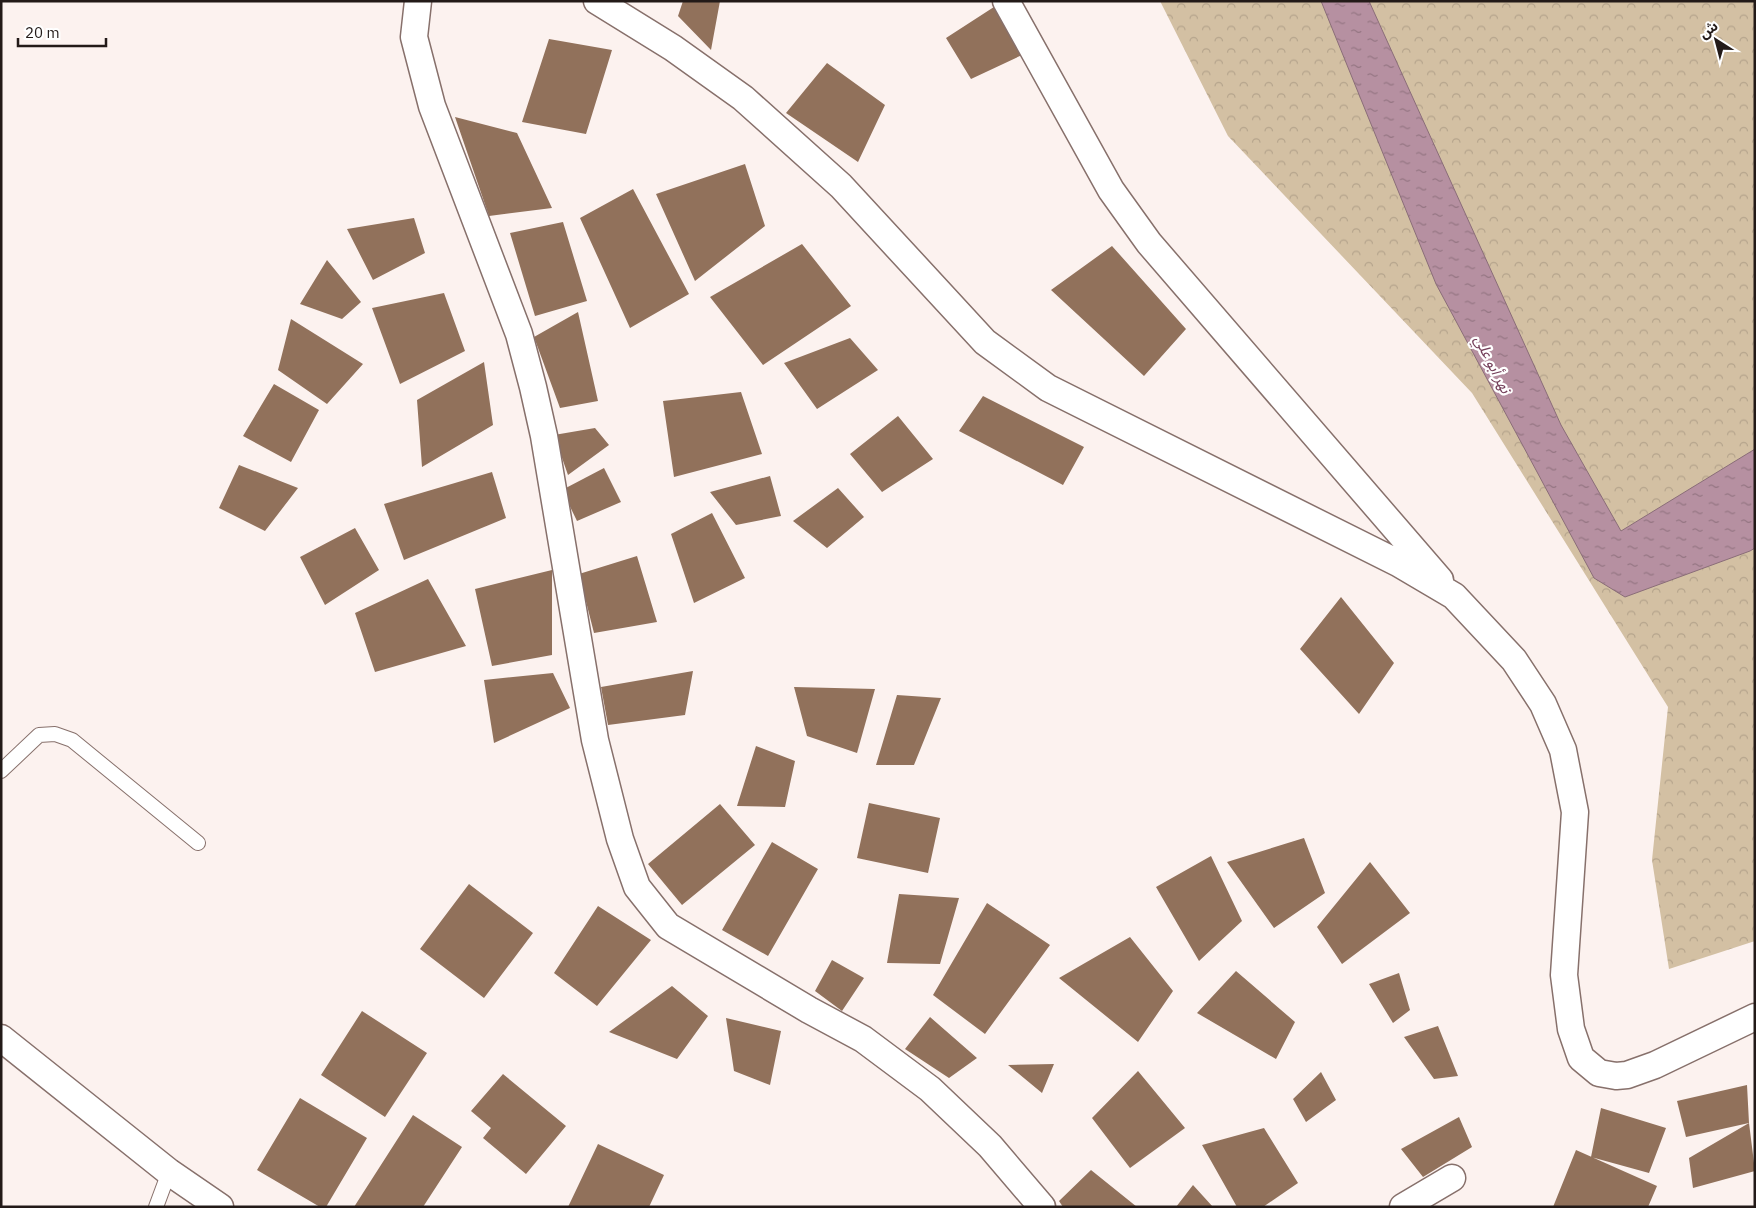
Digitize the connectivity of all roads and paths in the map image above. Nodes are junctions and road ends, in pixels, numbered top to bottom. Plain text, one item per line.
1 (418, 1) edge
2 (597, 1) edge
3 (1006, 1) edge
4 (1454, 596) junction
5 (1, 771) edge
6 (198, 844) dead end
7 (1755, 1017) edge
8 (1, 1038) edge
9 (169, 1172) junction
10 (1452, 1178) dead end
11 (156, 1207) edge
12 (220, 1207) edge
13 (1042, 1207) edge
14 (1403, 1207) edge

1 - 13 street
2 - 4 street
3 - 4 street
4 - 7 street
5 - 6 lane
8 - 9 street
9 - 11 lane
9 - 12 street
10 - 14 street

